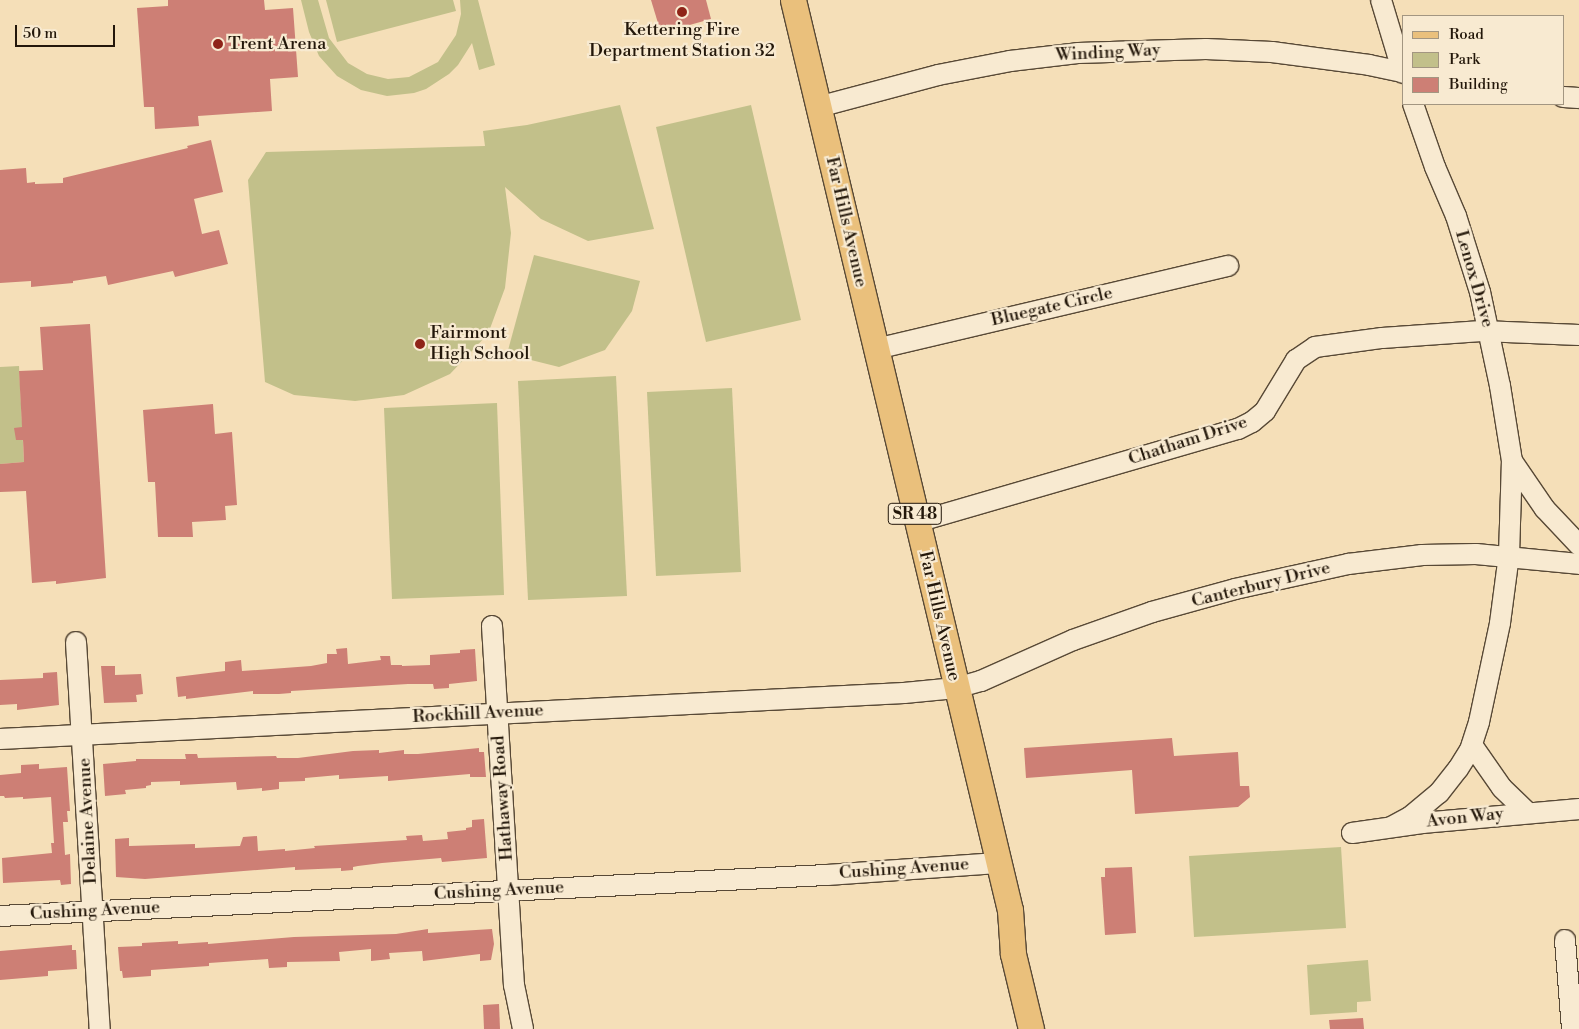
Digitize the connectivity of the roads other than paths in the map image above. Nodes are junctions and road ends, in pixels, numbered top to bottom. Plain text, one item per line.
1 (793, 0) edge
2 (1381, 0) edge
3 (1402, 69) edge
4 (1402, 72) edge
5 (1564, 97) edge
6 (1579, 98) edge
7 (1413, 105) edge
8 (818, 107) junction
9 (1228, 266) dead end
10 (1489, 333) junction
11 (1579, 335) edge
12 (876, 349) junction
13 (1512, 461) junction
14 (917, 522) junction
15 (1579, 545) edge
16 (1509, 555) junction
17 (1579, 564) edge
18 (492, 626) dead end
19 (76, 642) dead end
20 (956, 688) junction
21 (498, 713) junction
22 (84, 734) junction
23 (0, 739) edge
24 (1472, 745) junction
25 (1579, 809) edge
26 (1527, 812) junction
27 (1390, 827) junction
28 (1352, 833) dead end
29 (998, 863) junction
30 (508, 890) junction
31 (93, 911) junction
32 (0, 916) edge
33 (1564, 940) dead end
34 (100, 1029) edge
35 (523, 1029) edge
36 (1031, 1029) edge
37 (1572, 1029) edge

1 - 8 main road, Far Hills Avenue / SR 48
2 - 3 street
4 - 8 street, Winding Way
5 - 6 street
7 - 10 street, Lenox Drive
8 - 12 main road, Far Hills Avenue / SR 48
9 - 12 street, Bluegate Circle
10 - 11 street, Chatham Drive
10 - 13 street, Lenox Drive
10 - 14 street, Chatham Drive
12 - 14 main road, Far Hills Avenue / SR 48
13 - 15 street, Lenox Drive
13 - 16 street, Lenox Drive
14 - 20 main road, Far Hills Avenue / SR 48
16 - 17 street, Canterbury Drive
16 - 20 street, Canterbury Drive
16 - 24 street, Lenox Drive
18 - 21 street, Hathaway Road
19 - 22 street, Delaine Avenue
20 - 21 street, Rockhill Avenue
20 - 29 main road, Far Hills Avenue / SR 48
21 - 22 street, Rockhill Avenue
21 - 30 street, Hathaway Road
22 - 23 street, Rockhill Avenue
22 - 31 street, Delaine Avenue
24 - 26 street
24 - 27 street, Lenox Drive
25 - 26 street, Avon Way
26 - 27 street, Avon Way
27 - 28 street, Avon Way
29 - 30 street, Cushing Avenue
29 - 36 main road, Far Hills Avenue / SR 48
30 - 31 street, Cushing Avenue
30 - 35 street, Hathaway Road
31 - 32 street, Cushing Avenue
31 - 34 street, Delaine Avenue
33 - 37 street

